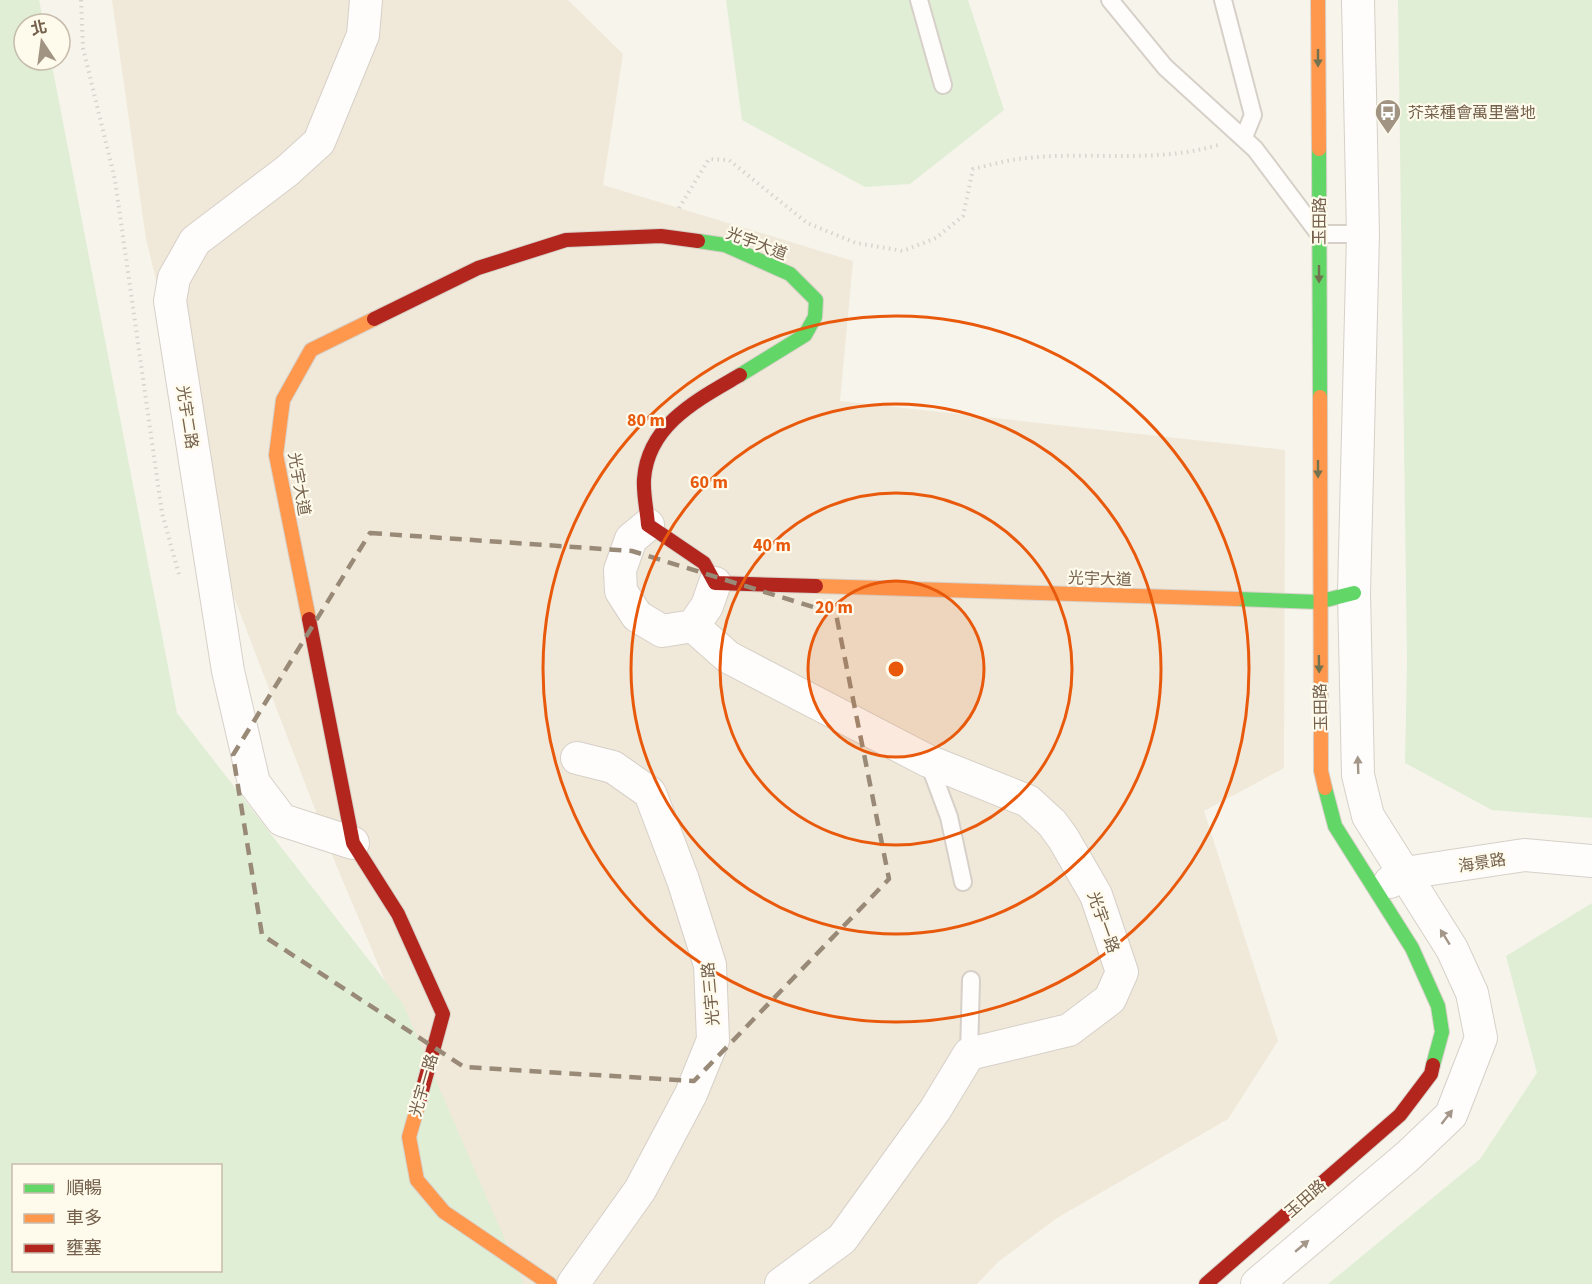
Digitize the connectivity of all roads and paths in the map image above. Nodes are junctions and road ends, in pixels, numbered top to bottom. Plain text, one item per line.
1 (81, 0) edge
2 (366, 0) edge
3 (919, 0) edge
4 (1110, 0) edge
5 (1223, 0) edge
6 (1318, 0) edge
7 (1358, 0) edge
8 (943, 85) dead end
9 (1244, 137) junction
10 (1319, 234) junction
11 (1363, 234) junction
12 (661, 236) junction
13 (648, 525) junction
14 (181, 581) dead end
15 (715, 583) junction
16 (1354, 593) junction
17 (1318, 602) junction
18 (693, 626) junction
19 (577, 758) dead end
20 (928, 761) junction
21 (353, 843) junction
22 (1592, 861) edge
23 (1405, 873) junction
24 (963, 882) dead end
25 (1376, 890) junction
26 (971, 980) dead end
27 (969, 1054) junction
28 (550, 1284) edge
29 (573, 1284) edge
30 (782, 1284) edge
31 (1206, 1284) edge
32 (1257, 1284) edge

1 - 14 path
2 - 21 street, 光宇二路
3 - 8 lane
4 - 9 lane
5 - 9 lane
6 -> 10 street, 玉田路
7 - 11 street
9 - 10 lane
9 - 12 path
10 - 11 lane
10 -> 17 street, 玉田路
11 - 16 street
12 - 13 street, 光宇大道
12 - 21 street, 光宇大道
13 - 15 street
13 - 18 street
15 - 17 street, 光宇大道
15 - 18 street
16 - 17 street, 光宇大道
23 -> 16 street
17 -> 25 street, 玉田路
18 - 20 street, 光宇一路
19 - 29 street, 光宇三路
20 - 24 lane
20 - 27 street, 光宇一路
21 - 28 street, 光宇一路
22 - 23 street, 海景路
23 - 25 street, 海景路
32 -> 23 street
25 - 31 street, 玉田路
26 - 27 lane
27 - 30 street

